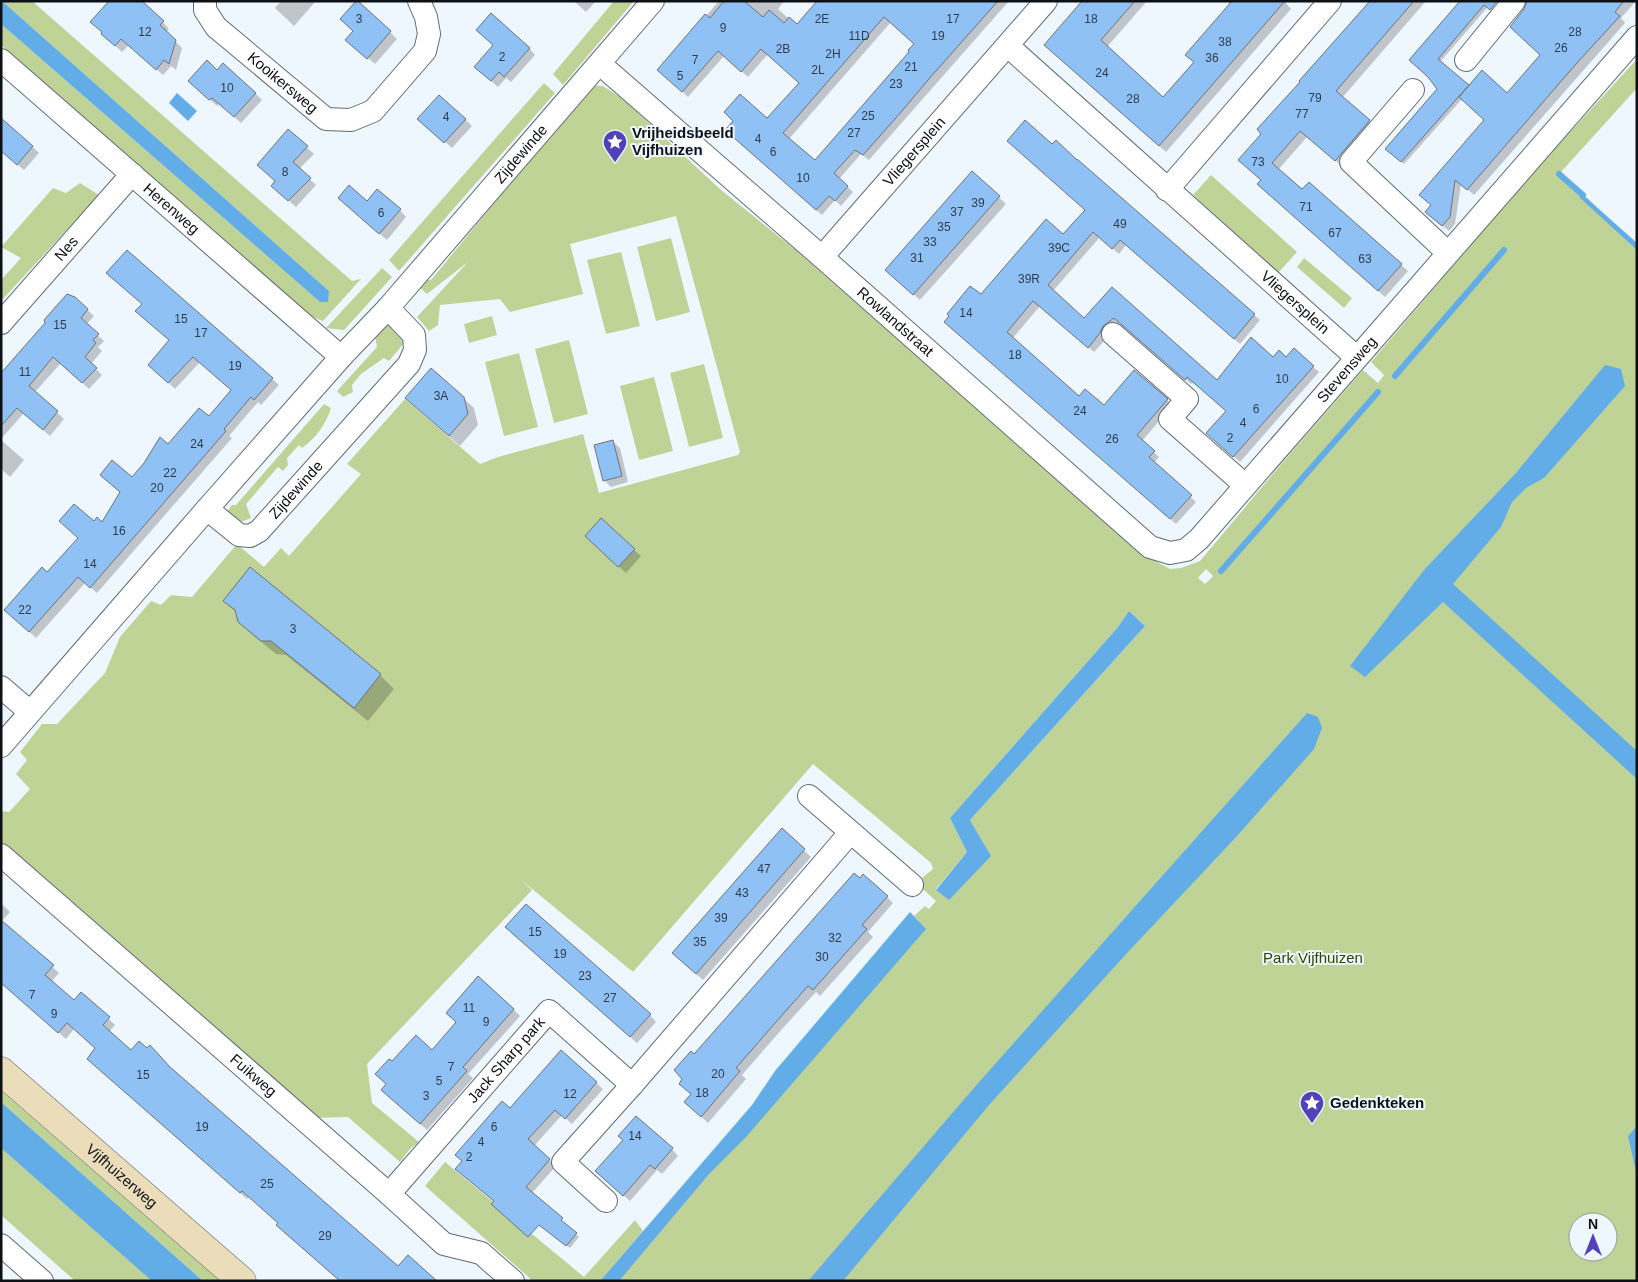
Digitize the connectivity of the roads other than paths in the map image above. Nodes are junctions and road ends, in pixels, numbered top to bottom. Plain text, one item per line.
1 (205, 1) edge
2 (419, 1) edge
3 (653, 1) edge
4 (1046, 1) edge
5 (1330, 1) edge
6 (1514, 1) edge
7 (1637, 37) edge
8 (1008, 46) junction
9 (1, 60) edge
10 (1466, 60) dead end
11 (600, 64) junction
12 (1413, 90) dead end
13 (132, 174) junction
14 (1167, 190) junction
15 (1448, 252) junction
16 (822, 256) junction
17 (388, 308) junction
18 (1, 323) edge
19 (1114, 334) dead end
20 (341, 357) junction
21 (1356, 357) junction
22 (1245, 485) junction
23 (206, 509) junction
24 (1199, 539) joint
25 (1, 687) edge
26 (30, 712) junction
27 (1, 746) edge
28 (809, 796) dead end
29 (850, 833) junction
30 (1, 855) edge
31 (912, 885) dead end
32 (1, 1072) edge
33 (632, 1085) junction
34 (389, 1194) junction
35 (606, 1201) dead end
36 (1, 1245) edge
37 (38, 1279) edge
38 (242, 1281) edge
39 (513, 1281) edge

1 - 2 street, Kooikersweg
3 - 11 street, Zijdewinde
4 - 8 street, Vliegersplein
5 - 14 street
6 - 10 street
7 - 15 street, Stevensweg
8 - 14 street, Vliegersplein
8 - 16 street, Vliegersplein
9 - 13 street, Herenweg
11 - 16 street, Rowlandstraat
11 - 17 street, Zijdewinde
12 - 15 street
13 - 18 street, Nes
13 - 20 street, Herenweg
14 - 21 street, Vliegersplein
15 - 21 street, Stevensweg
16 - 24 street, Rowlandstraat
17 - 20 street, Zijdewinde
17 - 23 street, Zijdewinde
19 - 22 street
20 - 23 street, Zijdewinde
21 - 22 street, Stevensweg
22 - 24 street, Stevensweg
23 - 26 street, Zijdewinde
25 - 26 street
26 - 27 street, Zijdewinde
28 - 29 street
29 - 31 street
29 - 33 street
30 - 34 street, Fuikweg
32 - 38 street, Vijfhuizerweg
33 - 34 street, Jack Sharp park
33 - 35 street
34 - 39 street, Fuikweg
36 - 37 street

